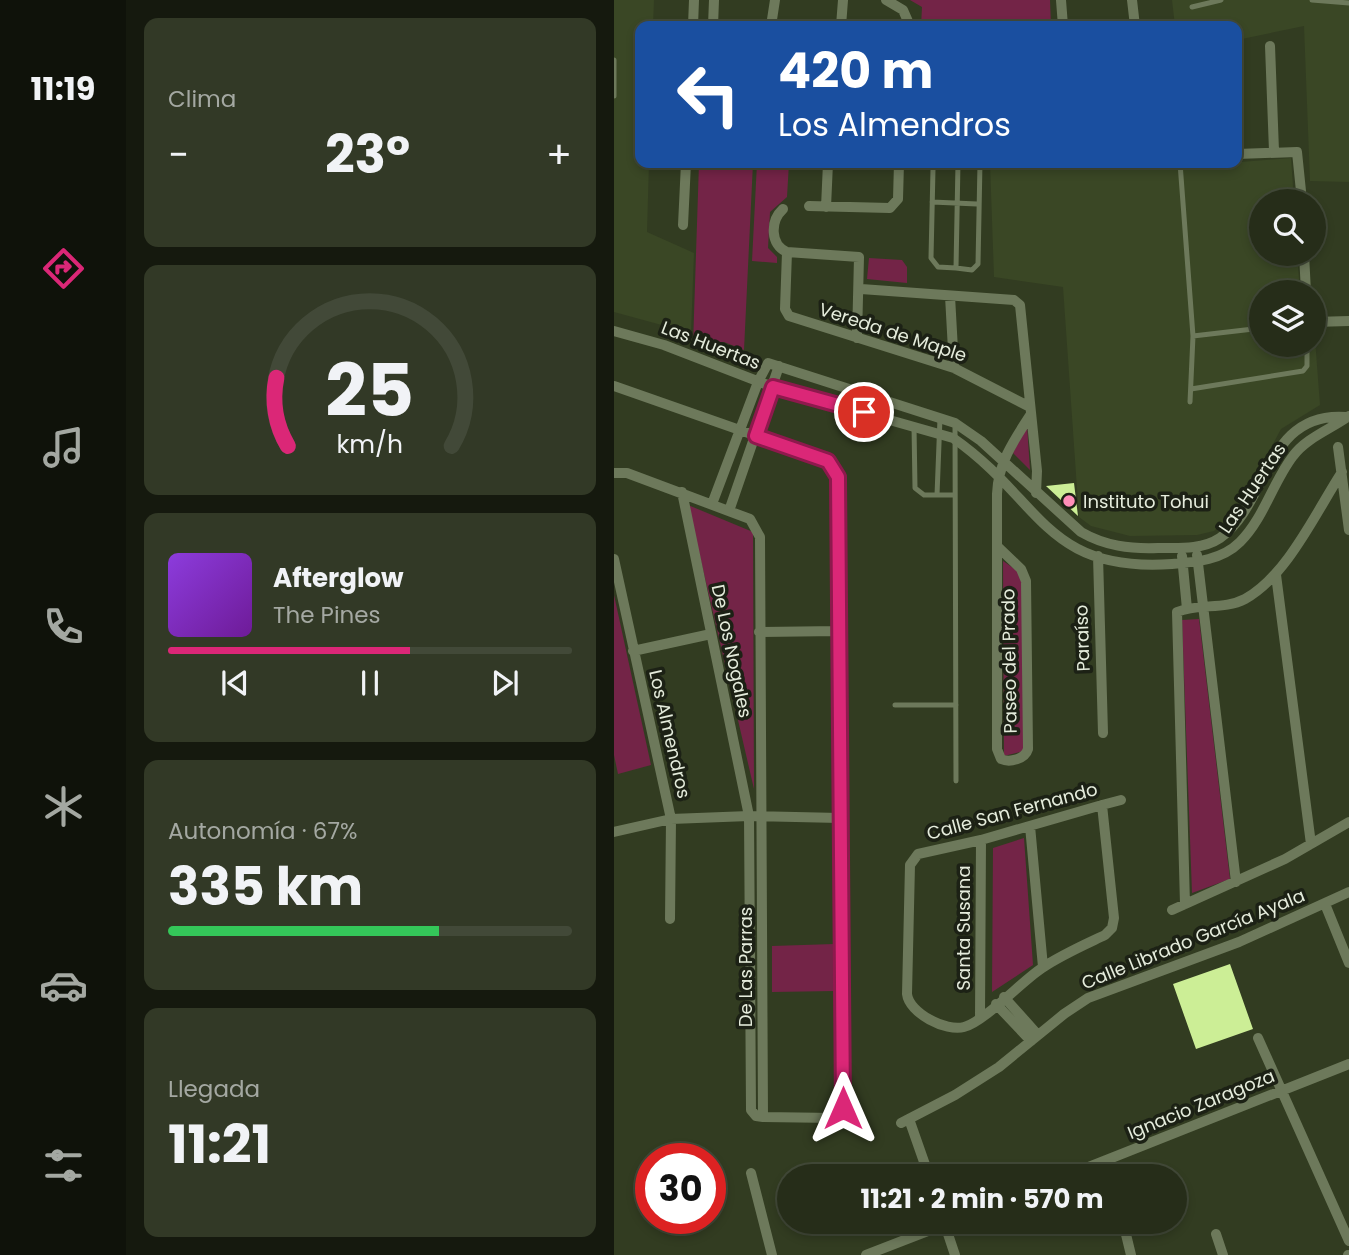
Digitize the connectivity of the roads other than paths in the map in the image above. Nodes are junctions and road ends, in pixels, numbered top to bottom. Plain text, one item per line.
1 (694, 0) edge
2 (714, 0) edge
3 (775, 0) edge
4 (843, 0) edge
5 (886, 0) edge
6 (1061, 0) edge
7 (1132, 0) edge
8 (1221, 0) edge
9 (1312, 0) edge
10 (1349, 2) edge
11 (1192, 7) dead end
12 (696, 21) edge
13 (713, 21) edge
14 (772, 21) edge
15 (841, 21) edge
16 (908, 21) edge
17 (1063, 21) edge
18 (1134, 21) edge
19 (1270, 46) dead end
20 (614, 60) edge
21 (614, 96) edge
22 (1274, 151) junction
23 (1242, 154) edge
24 (686, 168) edge
25 (828, 168) edge
26 (899, 168) edge
27 (934, 168) edge
28 (958, 168) edge
29 (980, 168) edge
30 (1179, 168) edge
31 (1301, 189) edge
32 (932, 202) junction
33 (958, 203) junction
34 (977, 204) junction
35 (809, 206) dead end
36 (826, 207) junction
37 (783, 209) dead end
38 (683, 225) dead end
39 (787, 252) junction
40 (956, 268) junction
41 (861, 289) junction
42 (950, 296) junction
43 (1349, 321) edge
44 (1326, 322) edge
45 (1249, 330) edge
46 (614, 331) edge
47 (1193, 337) junction
48 (857, 338) junction
49 (1307, 357) edge
50 (779, 366) junction
51 (954, 368) junction
52 (758, 382) junction
53 (614, 386) edge
54 (773, 387) junction
55 (1190, 389) junction
56 (1190, 402) dead end
57 (1030, 410) junction
58 (1348, 417) edge
59 (940, 418) junction
60 (955, 423) junction
61 (914, 426) junction
62 (739, 430) junction
63 (940, 433) junction
64 (756, 436) junction
65 (954, 438) junction
66 (1338, 447) dead end
67 (1003, 461) junction
68 (1342, 472) junction
69 (614, 473) edge
70 (998, 475) junction
71 (682, 492) junction
72 (1036, 492) junction
73 (937, 495) junction
74 (954, 495) junction
75 (712, 504) junction
76 (730, 511) junction
77 (1349, 530) edge
78 (1098, 542) junction
79 (997, 546) junction
80 (1196, 546) junction
81 (1181, 548) junction
82 (614, 559) edge
83 (1098, 559) junction
84 (1198, 561) junction
85 (1182, 563) junction
86 (1276, 575) junction
87 (1205, 608) junction
88 (1187, 609) junction
89 (838, 631) junction
90 (759, 632) junction
91 (711, 635) junction
92 (633, 651) junction
93 (895, 705) dead end
94 (956, 705) junction
95 (1103, 733) dead end
96 (956, 781) dead end
97 (1121, 800) dead end
98 (1102, 805) junction
99 (749, 816) junction
100 (761, 816) junction
101 (840, 818) junction
102 (671, 819) junction
103 (1349, 822) edge
104 (1030, 826) junction
105 (614, 832) edge
106 (981, 840) junction
107 (1311, 845) junction
108 (1236, 882) junction
109 (1349, 892) edge
110 (1185, 904) junction
111 (1325, 904) junction
112 (1172, 911) dead end
113 (670, 919) dead end
114 (1349, 963) edge
115 (1043, 967) junction
116 (1000, 1000) junction
117 (980, 1017) junction
118 (1035, 1038) junction
119 (1258, 1038) dead end
120 (1349, 1064) edge
121 (1281, 1091) junction
122 (758, 1116) junction
123 (1106, 1160) junction
124 (924, 1164) edge
125 (1096, 1164) edge
126 (1107, 1164) edge
127 (751, 1173) dead end
128 (918, 1234) edge
129 (950, 1234) edge
130 (1126, 1234) edge
131 (1216, 1234) dead end
132 (1349, 1241) edge
133 (772, 1255) edge
134 (866, 1255) edge
135 (955, 1255) edge
136 (1131, 1255) edge
137 (1223, 1255) edge

1 - 12 street
2 - 13 street
3 - 14 street
4 - 15 street
5 - 16 street
6 - 17 street
7 - 18 street
8 - 11 lane
9 - 10 lane
19 - 22 street
20 - 21 lane
22 - 23 street
22 - 31 street
24 - 38 street
25 - 36 street
26 - 36 street
27 - 32 lane
28 - 33 lane
29 - 34 lane
30 - 47 lane
32 - 33 lane
32 - 40 lane
33 - 34 lane
33 - 40 lane
34 - 40 lane
35 - 36 street
37 - 39 street
39 - 41 street
39 - 48 street, Vereda de Maple
41 - 42 street
41 - 48 street
42 - 51 street
42 - 57 street
43 - 44 street
45 - 47 lane
46 - 52 street, Las Huertas
47 - 55 lane
48 - 51 street, Vereda de Maple
49 - 55 lane
50 - 52 street, Las Huertas
50 - 54 street
50 - 59 street, Las Huertas
51 - 57 street, Vereda de Maple
52 - 54 street, Las Huertas
52 - 62 street
53 - 62 street
54 - 61 street, Las Huertas
54 - 64 street
55 - 56 lane
57 - 67 street, Paseo del Prado
57 - 72 street
58 - 80 street, Las Huertas
58 - 84 street, Las Huertas
59 - 60 street, Las Huertas
59 - 63 lane
60 - 65 lane
60 - 67 street, Las Huertas
61 - 63 street, Las Huertas
61 - 73 lane
62 - 64 street
62 - 75 street
63 - 65 street, Las Huertas
63 - 73 lane
64 - 76 street
64 - 89 street
65 - 70 street, Las Huertas
65 - 74 lane
66 - 68 street
67 - 70 street, Paseo del Prado
67 - 72 street, Las Huertas
68 - 77 street
68 - 86 street
69 - 71 street
70 - 79 street, Paseo del Prado
70 - 83 street, Las Huertas
71 - 75 street
71 - 91 street, De Los Nogales
72 - 78 street, Las Huertas
73 - 74 lane
74 - 94 lane
75 - 76 street
76 - 90 street, De Los Nogales
78 - 81 street, Las Huertas
78 - 83 street, Paraíso
79 - 79 street, Paseo del Prado
80 - 81 street, Las Huertas
80 - 84 street
81 - 85 street
82 - 92 street, Los Almendros
83 - 85 street, Las Huertas
83 - 95 street, Paraíso
84 - 85 street, Las Huertas
84 - 87 street
85 - 88 street
86 - 87 street
86 - 107 street
87 - 88 street
87 - 108 street
88 - 110 street
89 - 90 street
89 - 101 street
90 - 100 street, De Los Nogales
91 - 92 street
91 - 99 street, De Los Nogales
92 - 102 street, Los Almendros
93 - 94 lane
94 - 96 lane
97 - 98 street, Calle San Fernando
98 - 104 street, Calle San Fernando
98 - 115 street
99 - 100 street
99 - 102 street
99 - 122 street, De Las Parras
100 - 101 street
100 - 122 street, De Las Parras
101 - 122 street
102 - 105 street
102 - 113 street, Los Almendros
103 - 107 street
104 - 106 street, Calle San Fernando
104 - 115 street
106 - 117 street, Santa Susana
106 - 117 street, Calle San Fernando
107 - 108 street
108 - 110 street
109 - 111 street, Calle Librado García Ayala
110 - 112 street
111 - 114 street
111 - 118 street, Calle Librado García Ayala
115 - 116 street
116 - 117 street
116 - 118 street
118 - 124 street, Calle Librado García Ayala
119 - 121 street
120 - 121 street, Ignacio Zaragoza
121 - 123 street, Ignacio Zaragoza
121 - 132 street
123 - 125 street, Ignacio Zaragoza
123 - 126 street
127 - 133 street
128 - 134 street
129 - 135 street
130 - 136 street
131 - 137 street

